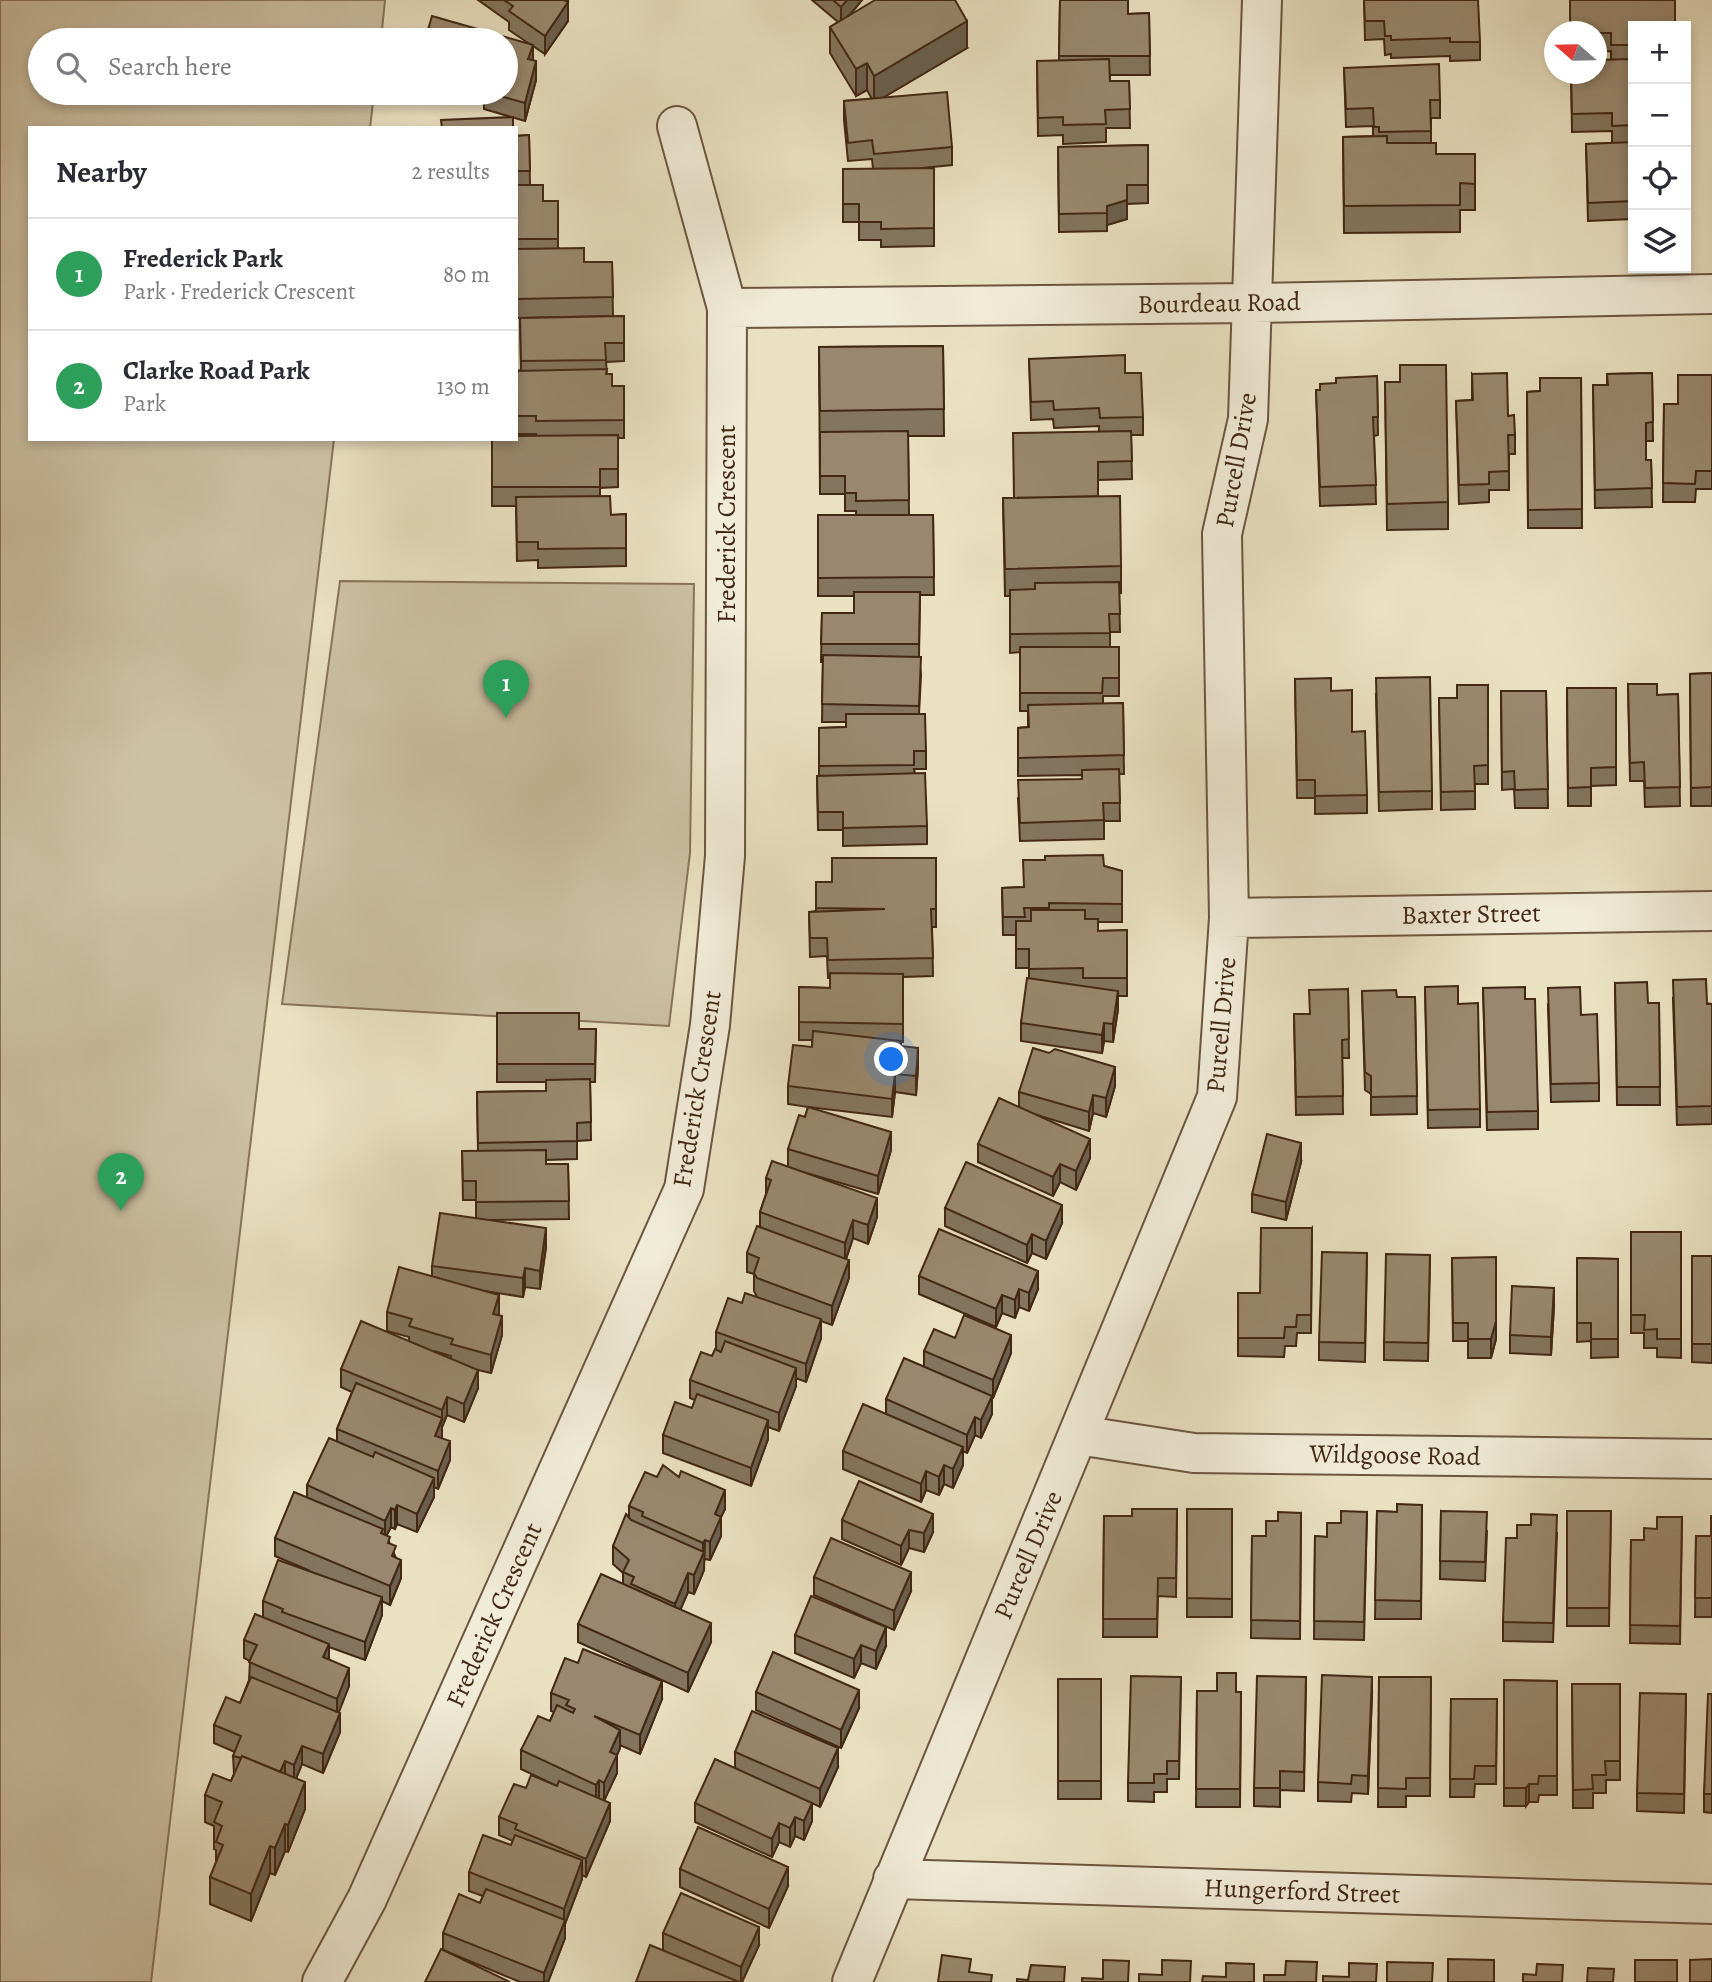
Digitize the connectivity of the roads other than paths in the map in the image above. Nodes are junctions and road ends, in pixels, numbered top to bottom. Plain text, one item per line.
1 (1262, 0) edge
2 (677, 126) dead end
3 (1712, 294) edge
4 (1253, 303) junction
5 (727, 308) junction
6 (1712, 911) edge
7 (1230, 918) junction
8 (1078, 1435) junction
9 (1712, 1459) edge
10 (893, 1879) junction
11 (1712, 1904) edge
12 (321, 1982) edge
13 (852, 1982) edge

1 - 4 street, Purcell Drive
2 - 5 street, Frederick Crescent
3 - 4 street, Bourdeau Road
4 - 5 street, Bourdeau Road
4 - 7 street, Purcell Drive
5 - 12 street, Frederick Crescent
6 - 7 street, Baxter Street
7 - 8 street, Purcell Drive
8 - 9 street, Wildgoose Road
8 - 10 street, Purcell Drive
10 - 11 street, Hungerford Street
10 - 13 street, Purcell Drive

